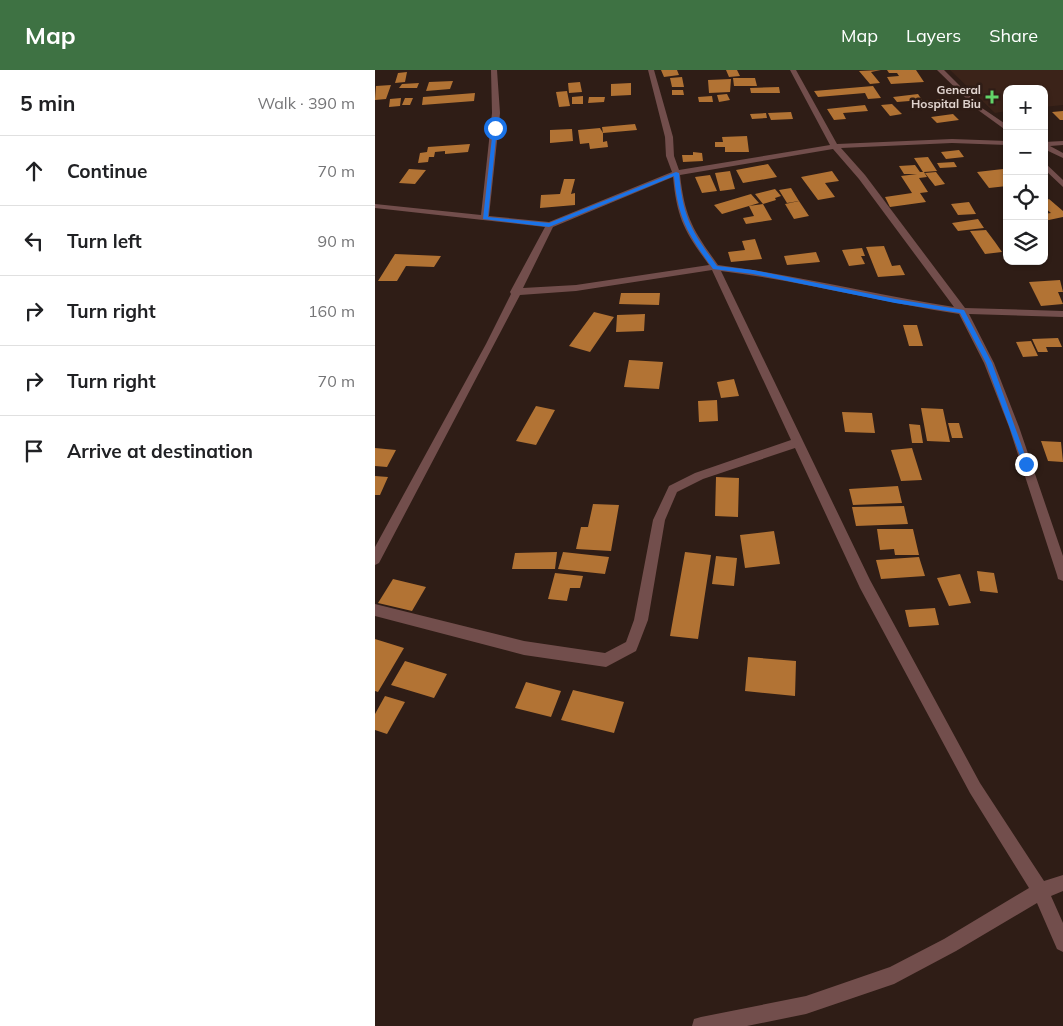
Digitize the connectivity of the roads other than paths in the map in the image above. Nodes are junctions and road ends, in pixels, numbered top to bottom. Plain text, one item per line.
1 (494, 70) edge
2 (651, 70) edge
3 (793, 70) edge
4 (940, 70) edge
5 (1003, 126) edge
6 (1003, 143) edge
7 (1063, 143) edge
8 (1048, 145) edge
9 (835, 146) junction
10 (1048, 147) edge
11 (1063, 156) edge
12 (1048, 168) edge
13 (676, 173) junction
14 (1063, 185) edge
15 (375, 206) edge
16 (485, 218) junction
17 (549, 225) junction
18 (715, 267) junction
19 (515, 292) junction
20 (962, 311) junction
21 (1063, 314) edge
22 (799, 442) junction
23 (375, 559) edge
24 (1063, 574) edge
25 (375, 610) edge
26 (1063, 883) edge
27 (1040, 891) junction
28 (1063, 943) edge
29 (701, 1026) edge

1 - 16 street
2 - 13 street
3 - 9 street
4 - 5 street
6 - 9 street
7 - 8 street
9 - 13 street
9 - 20 street
10 - 11 street
12 - 14 street
13 - 17 street
13 - 18 street
15 - 16 street
16 - 17 street
17 - 19 street
18 - 19 street
18 - 20 street
18 - 22 street
19 - 23 street
20 - 21 street
20 - 24 street
22 - 25 street
22 - 27 street
26 - 27 street
27 - 28 street
27 - 29 street

